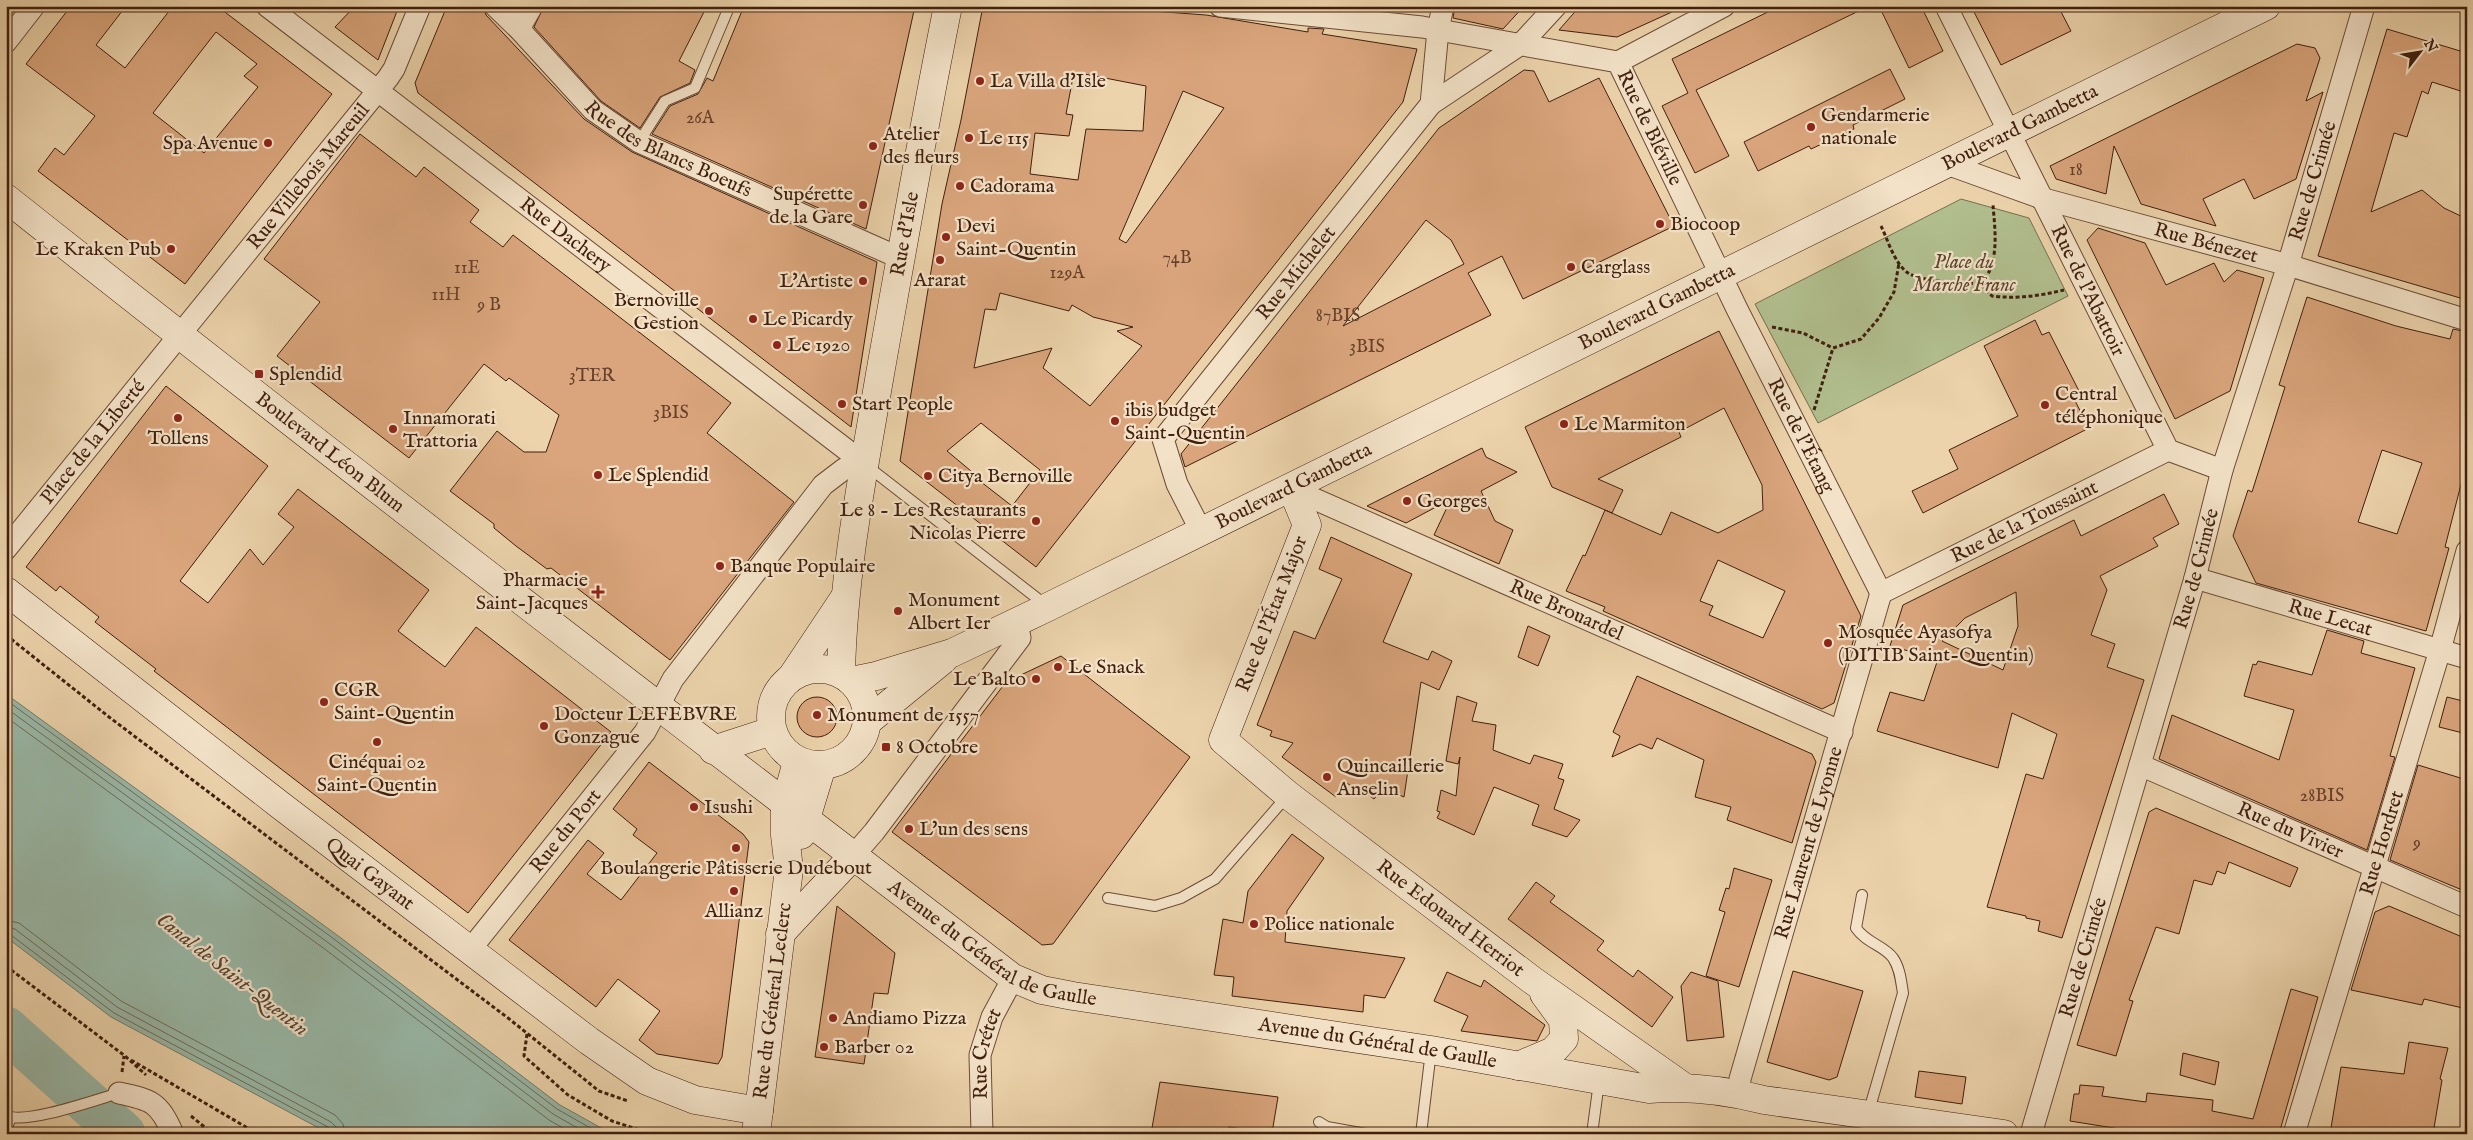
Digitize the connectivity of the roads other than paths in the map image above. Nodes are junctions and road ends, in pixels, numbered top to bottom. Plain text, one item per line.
1 (34, 6) edge
2 (267, 6) edge
3 (420, 6) edge
4 (495, 6) edge
5 (532, 6) edge
6 (948, 6) edge
7 (1220, 6) edge
8 (1443, 6) edge
9 (1556, 6) edge
10 (1724, 6) edge
11 (1946, 6) edge
12 (2266, 6) edge
13 (2364, 6) edge
14 (727, 12) dead end
15 (519, 29) junction
16 (1438, 30) junction
17 (6, 42) edge
18 (1521, 44) junction
19 (1618, 62) junction
20 (377, 91) junction
21 (1431, 104) junction
22 (2011, 132) junction
23 (639, 142) junction
24 (1947, 164) junction
25 (6, 198) edge
26 (2044, 199) junction
27 (900, 258) junction
28 (2288, 265) junction
29 (1722, 276) junction
30 (2467, 320) edge
31 (179, 336) junction
32 (2168, 450) junction
33 (864, 464) junction
34 (2222, 470) junction
35 (1292, 489) junction
36 (1202, 533) junction
37 (6, 549) edge
38 (2467, 551) edge
39 (2196, 578) junction
40 (6, 591) edge
41 (1881, 593) junction
42 (844, 599) junction
43 (1048, 607) junction
44 (1017, 622) junction
45 (2440, 650) junction
46 (952, 653) junction
47 (2467, 658) edge
48 (793, 676) junction
49 (846, 677) junction
50 (656, 707) junction
51 (867, 722) junction
52 (772, 731) junction
53 (1842, 732) junction
54 (1223, 740) joint
55 (713, 750) junction
56 (802, 761) junction
57 (2140, 765) junction
58 (747, 776) junction
59 (1288, 796) junction
60 (795, 812) junction
61 (853, 856) junction
62 (2375, 869) junction
63 (1862, 895) dead end
64 (1108, 898) dead end
65 (2467, 907) edge
66 (780, 934) junction
67 (469, 951) junction
68 (1013, 978) junction
69 (1532, 980) junction
70 (1432, 1050) junction
71 (1518, 1066) junction
72 (1599, 1081) junction
73 (1684, 1087) junction
74 (119, 1093) joint
75 (1739, 1094) junction
76 (1867, 1115) junction
77 (8, 1116) edge
78 (757, 1122) edge
79 (1318, 1122) dead end
80 (6, 1129) edge
81 (173, 1134) edge
82 (982, 1134) edge
83 (1366, 1134) edge
84 (1421, 1134) edge
85 (1592, 1134) edge
86 (2004, 1134) edge
87 (2031, 1134) edge
88 (2294, 1134) edge

1 - 17 street
2 - 20 street, Rue Dachery
3 - 20 street, Rue Villebois Mareuil
4 - 15 street, Rue des Blancs Boeufs
5 - 15 street
6 - 27 street, Rue d'Isle
7 - 16 street, Rue de Bléville
8 - 16 street
9 - 18 street
10 - 19 street
11 - 22 street, Rue de l'Abattoir
12 - 22 street, Boulevard Gambetta
13 - 28 street, Rue de Crimée
14 - 23 lane
15 - 23 street, Rue des Blancs Boeufs
16 - 18 street, Rue de Bléville
16 - 21 street
18 - 19 street, Rue de Bléville
18 - 21 street
19 - 29 street, Rue de Bléville
20 - 31 street, Rue Villebois Mareuil
20 - 33 street, Rue Dachery
21 - 36 street, Rue Michelet
22 - 24 street, Boulevard Gambetta
22 - 26 street, Rue de l'Abattoir
23 - 27 street, Rue des Blancs Boeufs
24 - 26 street, Rue Bénezet
24 - 29 street, Boulevard Gambetta
25 - 31 street, Boulevard Léon Blum
26 - 28 street, Rue Bénezet
26 - 32 street, Rue de l'Abattoir
27 - 33 street, Rue d'Isle
28 - 30 street, Rue Bénezet
28 - 34 street, Rue de Crimée
29 - 35 street, Boulevard Gambetta
29 - 41 street, Rue de l'Étang
31 - 37 street, Place de la Liberté
31 - 50 street, Boulevard Léon Blum
32 - 34 street
32 - 41 street, Rue de la Toussaint
33 - 42 street, Rue d'Isle
33 - 43 lane
33 - 50 street, Rue du Port
34 - 39 street, Rue de Crimée
35 - 36 street, Boulevard Gambetta
35 - 53 street, Rue Brouardel
35 - 54 street, Rue de l'État Major
36 - 43 street, Boulevard Gambetta
38 - 45 street, Rue Hordret
39 - 45 street, Rue Lecat
39 - 57 street, Rue de Crimée
40 - 67 street, Quai Gayant
41 - 53 street, Rue Laurent de Lyonne
42 - 48 street
42 - 49 street, Rue d'Isle
43 - 44 street, Boulevard Gambetta
44 - 46 street, Boulevard Gambetta
44 - 61 street
45 - 47 street, Rue Lecat
45 - 62 street, Rue Hordret
46 - 49 street
46 - 51 street
48 - 49 street
48 - 52 street
49 - 51 street
50 - 55 street, Boulevard Léon Blum
50 - 67 street, Rue du Port
51 - 56 street
52 - 55 street
52 - 56 street
53 - 75 street, Rue Laurent de Lyonne
54 - 59 street, Rue Edouard Herriot
55 - 58 street, Avenue du Général de Gaulle
56 - 58 street
56 - 60 street, Rue du Général Leclerc
57 - 62 street, Rue du Vivier
57 - 87 street, Rue de Crimée
58 - 60 street, Avenue du Général de Gaulle
59 - 64 lane
59 - 69 street, Rue Edouard Herriot
60 - 61 street, Avenue du Général de Gaulle
60 - 66 street, Rue du Général Leclerc
61 - 66 street
61 - 68 street, Avenue du Général de Gaulle
62 - 65 street, Rue du Vivier
62 - 88 street, Rue Hordret
63 - 76 lane
66 - 78 street, Rue du Général Leclerc
67 - 78 street, Quai Gayant
68 - 70 street, Avenue du Général de Gaulle
68 - 82 street, Rue Crétet
69 - 71 street
69 - 73 street, Rue Edouard Herriot
70 - 71 street, Avenue du Général de Gaulle
70 - 84 lane
71 - 72 street, Avenue du Général de Gaulle
72 - 73 street, Avenue du Général de Gaulle
72 - 85 lane
73 - 75 street, Avenue du Général de Gaulle
74 - 77 lane
74 - 81 street
75 - 76 street, Avenue du Général de Gaulle
76 - 86 street, Avenue du Général de Gaulle
77 - 80 lane
79 - 83 lane

